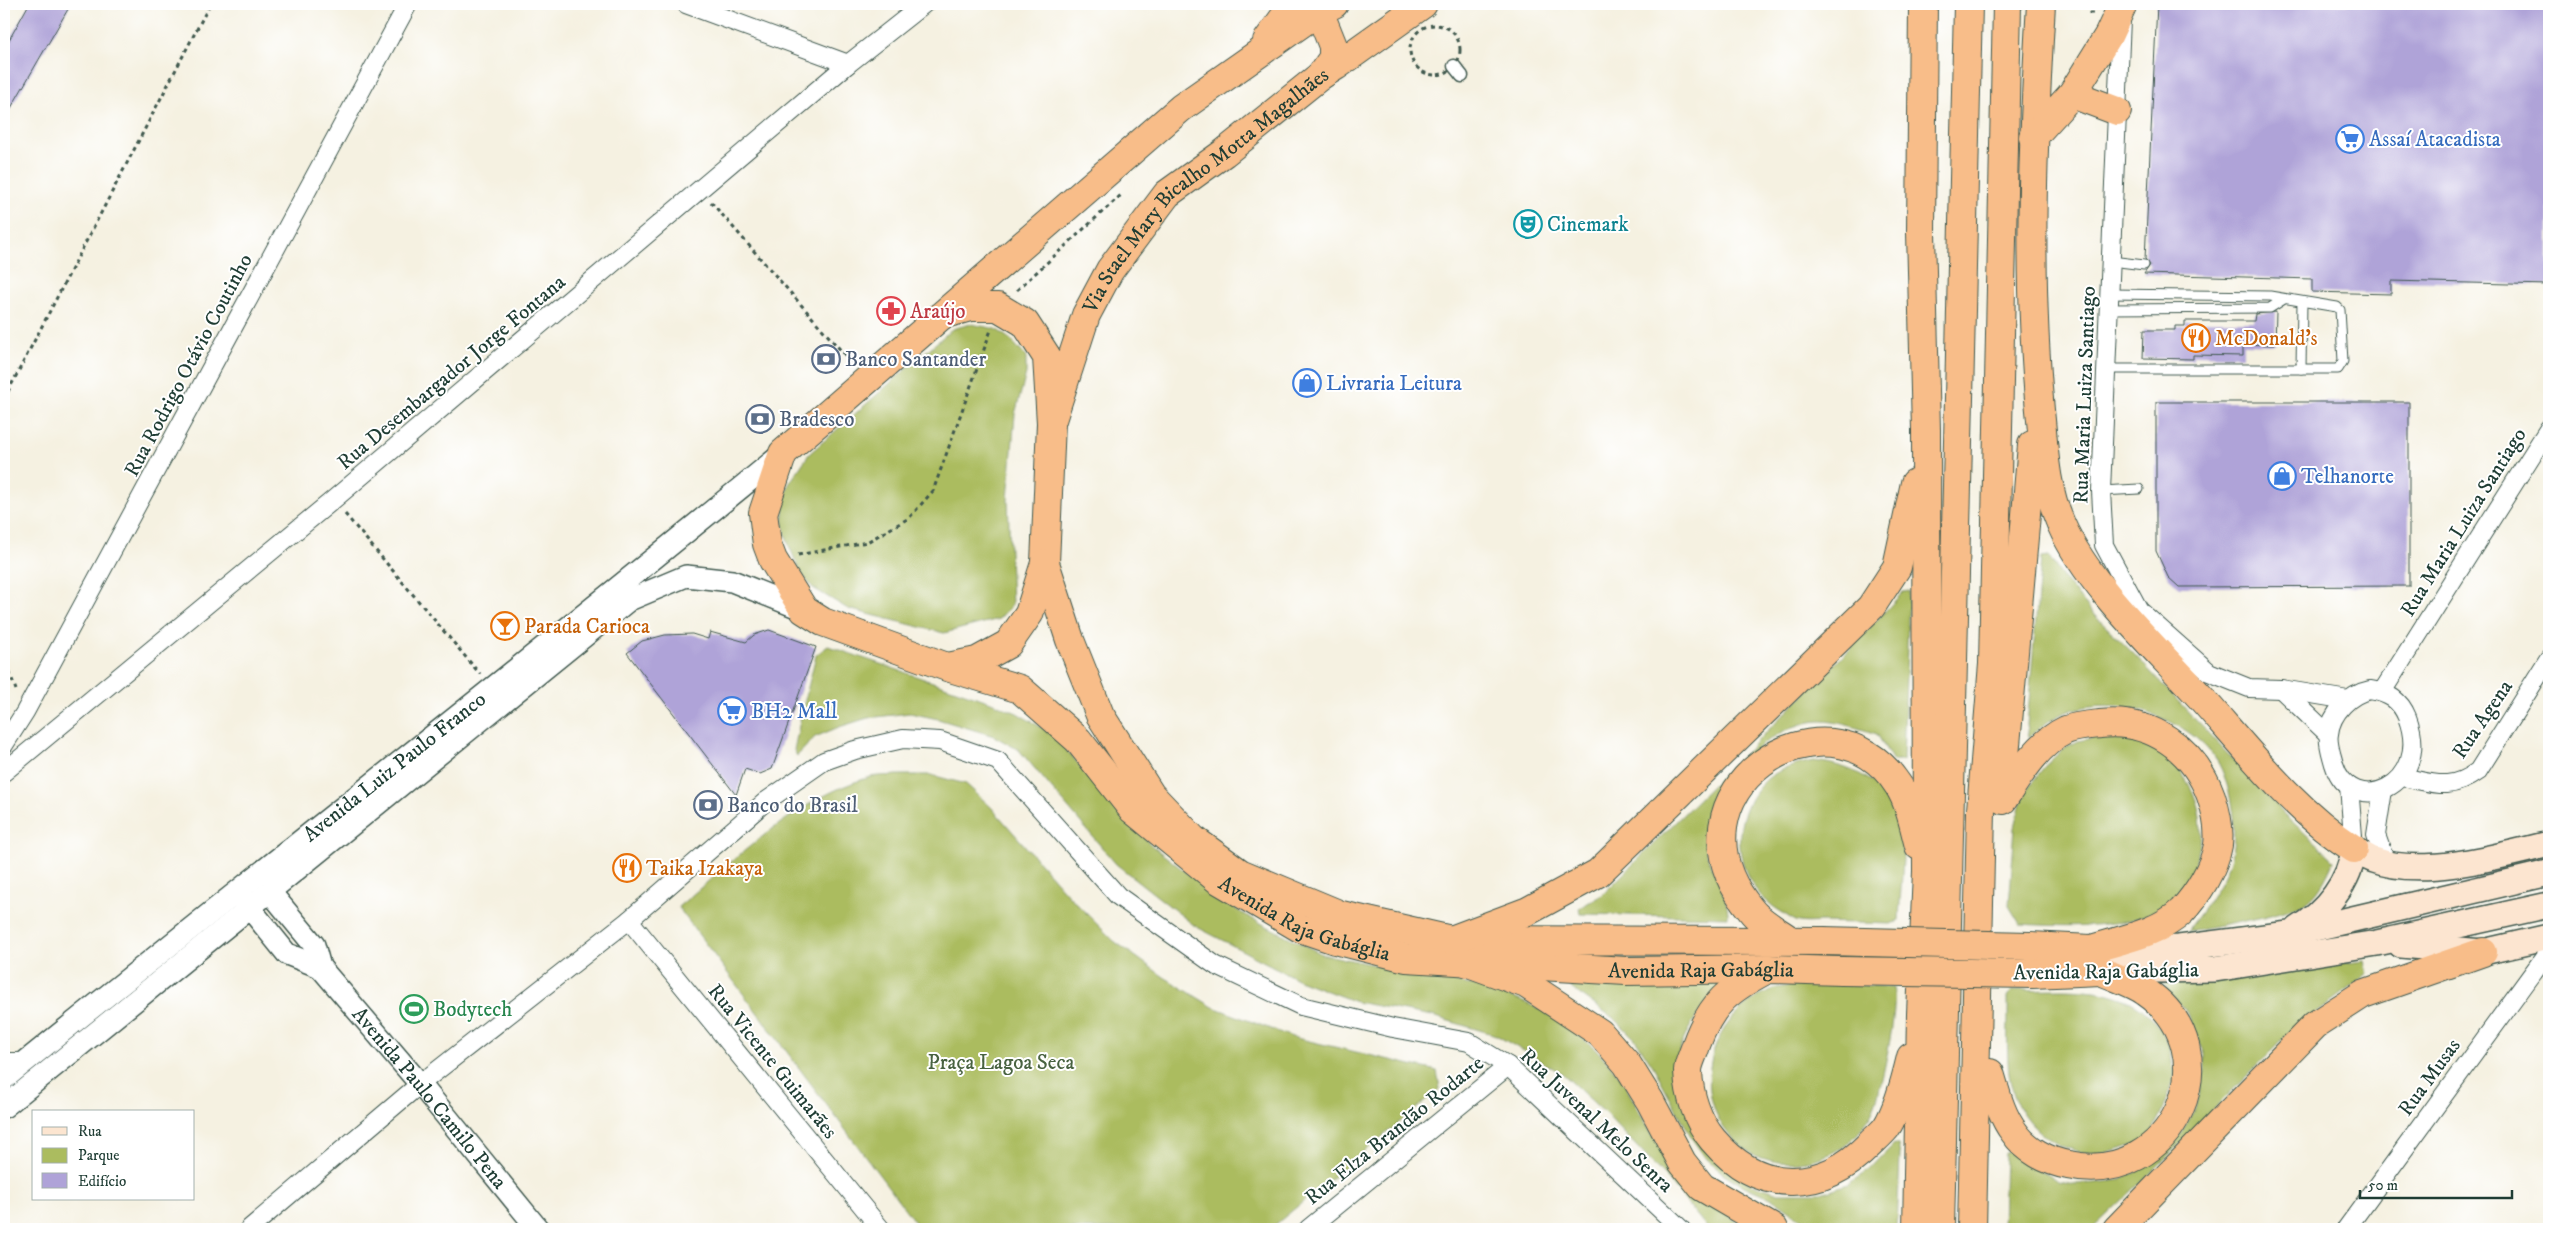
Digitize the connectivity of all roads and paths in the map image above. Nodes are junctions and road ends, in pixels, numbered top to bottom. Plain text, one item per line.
1 (210, 4) edge
2 (408, 4) edge
3 (686, 4) edge
4 (924, 4) edge
5 (1288, 4) edge
6 (1423, 4) edge
7 (1923, 4) edge
8 (1968, 4) edge
9 (2007, 4) edge
10 (2041, 4) edge
11 (2122, 5) edge
12 (1324, 6) edge
13 (1256, 55) junction
14 (848, 64) junction
15 (1458, 71) joint
16 (1320, 76) junction
17 (2072, 94) junction
18 (2117, 110) junction
19 (2033, 137) junction
20 (1128, 188) dead end
21 (701, 190) junction
22 (2111, 261) junction
23 (2144, 265) dead end
24 (2284, 299) junction
25 (2109, 302) junction
26 (2302, 302) junction
27 (998, 307) junction
28 (941, 315) junction
29 (2106, 369) junction
30 (2301, 369) junction
31 (867, 380) junction
32 (2037, 380) junction
33 (4, 399) edge
34 (1051, 423) junction
35 (2549, 428) edge
36 (1926, 430) junction
37 (783, 453) junction
38 (2139, 489) dead end
39 (2101, 491) junction
40 (333, 500) junction
41 (773, 560) junction
42 (1045, 563) junction
43 (4, 608) edge
44 (804, 610) junction
45 (2549, 658) edge
46 (947, 667) junction
47 (492, 689) junction
48 (2281, 689) junction
49 (2382, 692) junction
50 (2348, 700) junction
51 (25, 712) junction
52 (2328, 734) junction
53 (4, 745) edge
54 (2406, 770) junction
55 (4, 772) edge
56 (2349, 786) junction
57 (2383, 790) junction
58 (2000, 803) junction
59 (2549, 844) edge
60 (2354, 849) junction
61 (2524, 850) junction
62 (2386, 863) junction
63 (1928, 871) junction
64 (2549, 873) edge
65 (245, 885) junction
66 (270, 893) junction
67 (2549, 905) edge
68 (249, 909) junction
69 (2378, 914) junction
70 (629, 920) junction
71 (2289, 934) junction
72 (2549, 937) edge
73 (1790, 940) junction
74 (2377, 943) junction
75 (1459, 951) junction
76 (2549, 951) edge
77 (2483, 952) junction
78 (2096, 960) junction
79 (320, 967) junction
80 (1768, 969) junction
81 (1921, 1014) junction
82 (4, 1062) edge
83 (25, 1062) junction
84 (1508, 1066) junction
85 (1990, 1072) junction
86 (4, 1080) edge
87 (420, 1084) junction
88 (4, 1107) edge
89 (249, 1229) edge
90 (538, 1229) edge
91 (881, 1229) edge
92 (1308, 1229) edge
93 (1681, 1229) edge
94 (1774, 1229) edge
95 (1917, 1229) edge
96 (1940, 1229) edge
97 (1972, 1229) edge
98 (1986, 1229) edge
99 (2117, 1229) edge
100 (2346, 1229) edge

1 - 33 path
2 - 51 street, Rua Rodrigo Otávio Coutinho
3 - 14 street
4 - 14 street, Rua Desembargador Jorge Fontana
5 - 13 highway
6 - 16 highway, Via Stael Mary Bicalho Motta Magalhães
7 - 36 highway
8 - 96 highway
9 - 97 highway
10 - 19 highway
11 - 17 highway
11 - 18 street, Rua Maria Luiza Santiago
12 - 13 highway
12 - 16 highway
13 - 28 highway
14 - 21 street, Rua Desembargador Jorge Fontana
15 - 15 path
16 - 34 highway, Via Stael Mary Bicalho Motta Magalhães
17 - 18 highway
17 - 19 highway
18 - 22 street, Rua Maria Luiza Santiago
19 - 32 highway
20 - 27 path
21 - 31 path
21 - 40 street, Rua Desembargador Jorge Fontana
22 - 23 lane
22 - 25 street, Rua Maria Luiza Santiago
24 - 25 lane
24 - 25 lane
24 - 26 lane
25 - 29 street, Rua Maria Luiza Santiago
26 - 30 lane
26 - 30 lane
27 - 28 highway
27 - 34 highway
27 - 41 path
28 - 31 highway
29 - 30 lane
29 - 39 street, Rua Maria Luiza Santiago
31 - 37 highway
32 - 58 highway
32 - 60 highway
34 - 42 highway
35 - 49 street, Rua Maria Luiza Santiago
36 - 63 highway
36 - 75 highway
37 - 41 highway
37 - 47 street, Avenida Luiz Paulo Franco
38 - 39 lane
39 - 48 street, Rua Maria Luiza Santiago
40 - 47 path
40 - 55 street, Rua Desembargador Jorge Fontana
41 - 44 highway
42 - 46 highway
42 - 75 highway, Avenida Raja Gabáglia
43 - 51 path
44 - 46 highway, Avenida Raja Gabáglia
44 - 66 street, Avenida Luiz Paulo Franco
45 - 54 street, Rua Agena
46 - 75 highway, Avenida Raja Gabáglia
47 - 65 street, Avenida Luiz Paulo Franco
48 - 50 street, Rua Maria Luiza Santiago
48 - 52 street
49 - 50 street
49 - 54 street
50 - 52 street
51 - 53 street, Rua Rodrigo Otávio Coutinho
52 - 56 street
54 - 57 street
56 - 57 street
56 - 60 street
57 - 62 street
58 - 78 highway
58 - 85 highway
59 - 61 main road
60 - 62 main road
60 - 71 main road
61 - 62 main road
61 - 69 main road
63 - 73 highway
63 - 81 highway
64 - 69 main road
65 - 68 street, Avenida Paulo Camilo Pena
65 - 83 street, Avenida Luiz Paulo Franco
66 - 68 street, Avenida Luiz Paulo Franco
66 - 79 street, Avenida Paulo Camilo Pena
67 - 74 main road, Avenida Raja Gabáglia
68 - 79 street, Avenida Paulo Camilo Pena
68 - 88 street, Avenida Luiz Paulo Franco
69 - 71 main road, Avenida Raja Gabáglia
70 - 84 street, Rua Juvenal Melo Senra
70 - 87 street, Rua Juvenal Melo Senra
70 - 91 street, Rua Vicente Guimarães
71 - 78 main road, Avenida Raja Gabáglia
72 - 77 main road
73 - 75 highway, Avenida Raja Gabáglia
73 - 78 highway, Avenida Raja Gabáglia, bridge
74 - 77 main road
74 - 78 main road, Avenida Raja Gabáglia
75 - 80 highway, Avenida Raja Gabáglia
75 - 94 highway
76 - 100 street, Rua Musas
77 - 99 highway
78 - 80 highway, Avenida Raja Gabáglia, bridge
78 - 85 highway
79 - 87 street, Avenida Paulo Camilo Pena
80 - 81 highway
81 - 95 highway
82 - 83 street
83 - 86 street, Avenida Luiz Paulo Franco
84 - 92 street, Rua Elza Brandão Rodarte
84 - 93 street, Rua Juvenal Melo Senra
85 - 98 highway
87 - 89 street, Rua Juvenal Melo Senra
87 - 90 street, Avenida Paulo Camilo Pena

